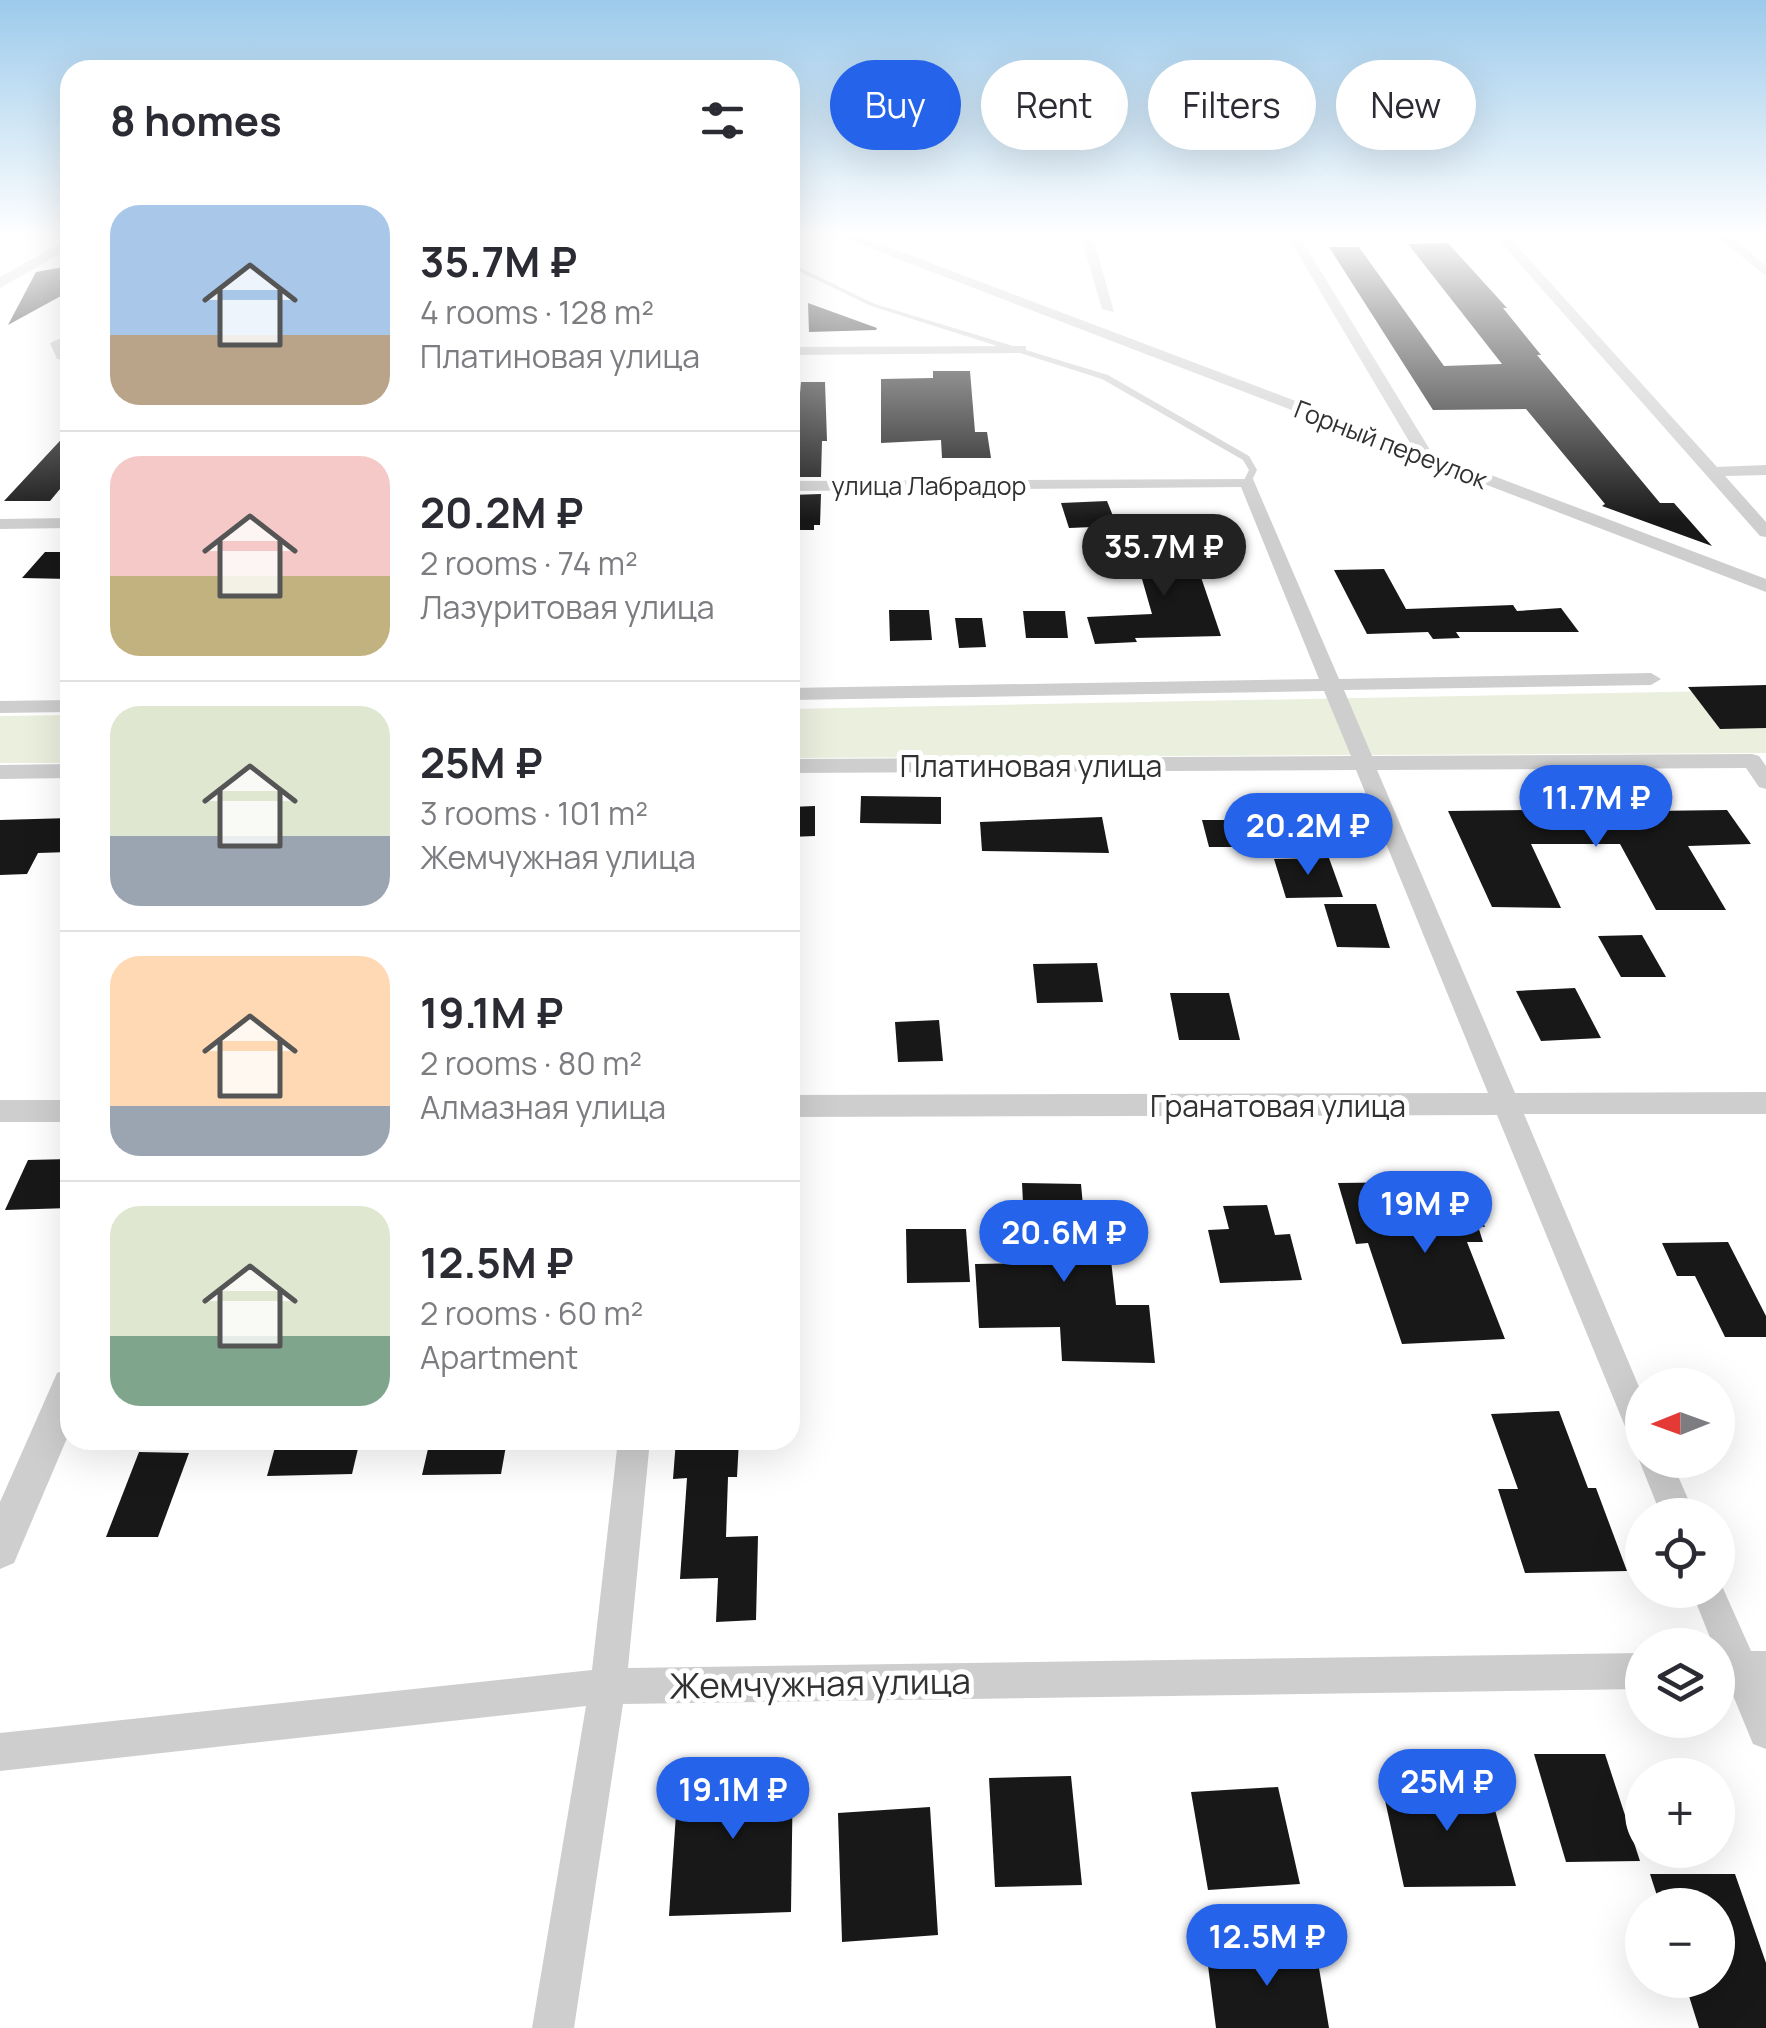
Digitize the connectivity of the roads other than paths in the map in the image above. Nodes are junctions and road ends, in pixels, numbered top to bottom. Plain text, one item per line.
1 (963, 332) edge
2 (1096, 332) edge
3 (1351, 332) edge
4 (1587, 332) edge
5 (1021, 349) junction
6 (800, 351) edge
7 (1427, 458) junction
8 (1766, 470) edge
9 (1712, 472) junction
10 (1247, 482) junction
11 (800, 486) edge
12 (0, 524) edge
13 (60, 524) edge
14 (1766, 532) edge
15 (1766, 586) edge
16 (1652, 680) dead end
17 (1332, 684) junction
18 (800, 694) edge
19 (60, 706) edge
20 (0, 707) edge
21 (1365, 764) junction
22 (800, 766) edge
23 (0, 772) edge
24 (60, 772) edge
25 (1766, 782) edge
26 (1766, 1103) edge
27 (1508, 1104) junction
28 (800, 1106) edge
29 (0, 1110) edge
30 (60, 1111) edge
31 (1625, 1389) edge
32 (60, 1409) edge
33 (633, 1450) edge
34 (0, 1548) edge
35 (1716, 1608) edge
36 (1742, 1669) edge
37 (1625, 1671) edge
38 (608, 1686) junction
39 (1766, 1731) edge
40 (0, 1752) edge
41 (553, 2028) edge

1 - 5 lane
2 - 7 street, Горный переулок
3 - 7 street
4 - 9 street
5 - 6 street
5 - 10 lane
7 - 15 street, Горный переулок
8 - 9 street
9 - 14 street
10 - 11 street, улица Лабрадор
10 - 17 street
12 - 13 street
16 - 17 street
17 - 18 street
17 - 21 street
19 - 20 street
21 - 22 street, Платиновая улица
21 - 25 street, Платиновая улица
21 - 27 street
23 - 24 street
26 - 27 street, Гранатовая улица
27 - 28 street, Гранатовая улица
27 - 31 street
29 - 30 street
32 - 34 street
33 - 38 street
35 - 36 street
36 - 39 street
37 - 38 street, Жемчужная улица
38 - 40 street, Жемчужная улица
38 - 41 street

